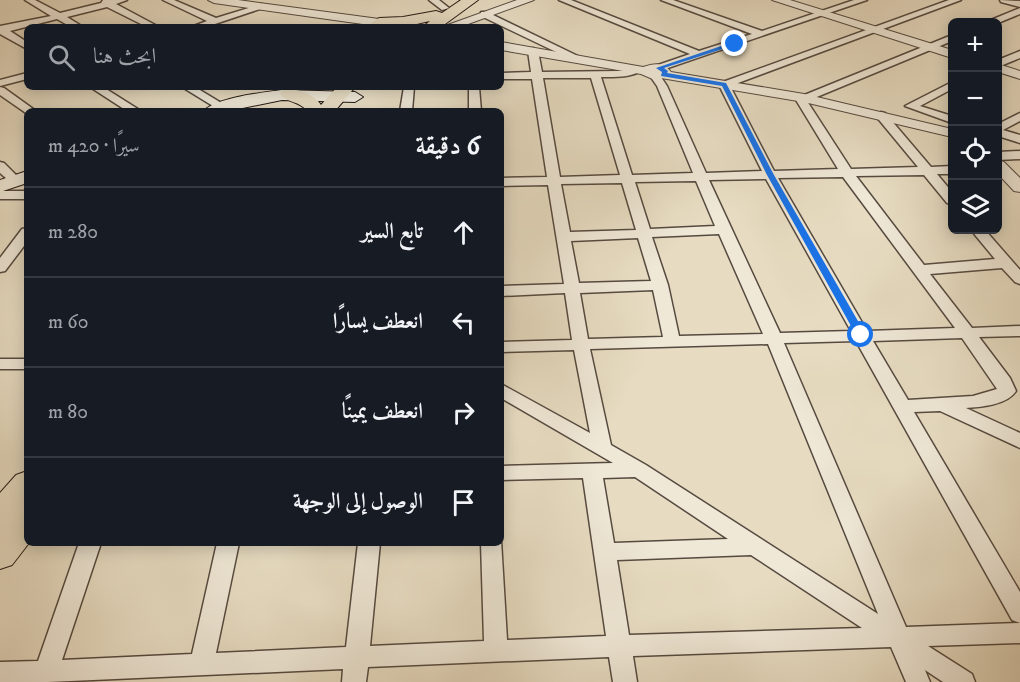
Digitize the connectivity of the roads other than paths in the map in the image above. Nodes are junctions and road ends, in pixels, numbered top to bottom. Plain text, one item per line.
1 (29, 0) edge
2 (123, 0) edge
3 (167, 0) edge
4 (214, 0) edge
5 (471, 0) edge
6 (528, 0) edge
7 (563, 0) edge
8 (665, 0) edge
9 (778, 0) edge
10 (863, 0) edge
11 (957, 0) edge
12 (1004, 0) edge
13 (105, 2) edge
14 (1020, 4) edge
15 (262, 8) junction
16 (440, 10) edge
17 (1020, 11) edge
18 (484, 14) junction
19 (822, 14) junction
20 (59, 16) junction
21 (1002, 18) edge
22 (216, 21) junction
23 (24, 24) edge
24 (26, 24) edge
25 (73, 24) edge
26 (148, 24) edge
27 (206, 24) edge
28 (372, 24) edge
29 (387, 24) edge
30 (424, 24) edge
31 (456, 24) edge
32 (1, 30) edge
33 (876, 30) junction
34 (762, 34) junction
35 (948, 40) edge
36 (24, 44) edge
37 (504, 46) edge
38 (931, 47) junction
39 (533, 51) junction
40 (948, 53) edge
41 (1020, 54) edge
42 (700, 55) junction
43 (579, 59) junction
44 (1002, 64) edge
45 (1002, 68) edge
46 (652, 72) junction
47 (595, 75) junction
48 (1020, 75) edge
49 (504, 76) edge
50 (537, 76) junction
51 (24, 77) edge
52 (0, 83) edge
53 (724, 84) junction
54 (948, 87) edge
55 (0, 90) edge
56 (100, 90) edge
57 (191, 90) edge
58 (263, 90) edge
59 (409, 90) edge
60 (474, 90) edge
61 (352, 93) edge
62 (289, 94) junction
63 (804, 98) junction
64 (215, 107) edge
65 (26, 108) edge
66 (130, 108) edge
67 (313, 108) edge
68 (330, 108) edge
69 (406, 108) edge
70 (475, 108) edge
71 (882, 115) junction
72 (937, 116) junction
73 (1020, 116) edge
74 (948, 119) edge
75 (921, 124) junction
76 (1002, 127) edge
77 (1002, 132) edge
78 (948, 133) edge
79 (1020, 139) edge
80 (1020, 154) edge
81 (1002, 163) edge
82 (1002, 169) edge
83 (948, 170) edge
84 (928, 171) junction
85 (847, 173) junction
86 (770, 175) junction
87 (700, 177) junction
88 (628, 179) junction
89 (554, 181) junction
90 (504, 182) edge
91 (1020, 187) edge
92 (0, 195) edge
93 (24, 195) edge
94 (948, 195) edge
95 (724, 230) junction
96 (981, 234) edge
97 (644, 235) junction
98 (24, 236) edge
99 (563, 237) junction
100 (1006, 263) junction
101 (0, 268) edge
102 (919, 270) junction
103 (1020, 279) edge
104 (660, 285) junction
105 (572, 290) junction
106 (504, 291) edge
107 (1020, 331) edge
108 (964, 332) junction
109 (861, 335) junction
110 (774, 339) junction
111 (672, 341) junction
112 (581, 344) junction
113 (504, 347) edge
114 (0, 364) edge
115 (24, 364) edge
116 (504, 392) edge
117 (943, 405) junction
118 (903, 406) junction
119 (1020, 441) edge
120 (602, 447) junction
121 (592, 470) junction
122 (639, 470) junction
123 (504, 473) edge
124 (24, 487) edge
125 (0, 516) edge
126 (24, 524) edge
127 (89, 546) edge
128 (227, 546) edge
129 (369, 546) edge
130 (492, 546) edge
131 (755, 546) junction
132 (605, 552) junction
133 (0, 555) edge
134 (1020, 613) edge
135 (1020, 633) edge
136 (898, 638) junction
137 (619, 646) junction
138 (496, 652) junction
139 (357, 657) junction
140 (202, 664) junction
141 (0, 673) edge
142 (36, 675) edge
143 (354, 682) edge
144 (625, 682) edge
145 (918, 682) edge
146 (963, 682) edge

1 - 20 street
2 - 13 street
3 - 22 street
4 - 15 street
5 - 16 main road
6 - 18 street
7 - 42 street
8 - 34 street
9 - 19 street
10 - 19 street
11 - 33 street
12 - 14 street
13 - 20 street
13 - 26 street
15 - 22 street
15 - 28 street
16 - 29 main road
16 - 30 main road
17 - 21 street
18 - 31 street
18 - 43 street
19 - 33 street
19 - 34 street
20 - 24 street
20 - 25 street
22 - 27 street
23 - 32 street
32 - 36 street
33 - 38 street
33 - 53 street
34 - 42 street
35 - 38 street
37 - 39 street
38 - 40 street
38 - 63 street
39 - 43 street
39 - 50 street
41 - 44 street
42 - 46 street
43 - 46 street
45 - 48 street
46 - 47 street
46 - 53 street
46 - 87 street
47 - 50 street
47 - 88 street
49 - 50 street
50 - 89 street
51 - 52 street
53 - 63 street
53 - 86 street
54 - 72 street
55 - 65 street
56 - 66 street
57 - 64 street
58 - 64 main road
59 - 69 street
60 - 70 street
61 - 62 main road
61 - 68 main road
62 - 64 main road
62 - 67 main road
63 - 71 street
63 - 85 street
71 - 75 street
71 - 84 street
72 - 74 street
72 - 75 street
73 - 76 street
75 - 78 street
77 - 79 street
80 - 81 street
82 - 91 street
83 - 84 street
84 - 85 street
84 - 94 street
85 - 86 street
85 - 102 street
86 - 87 street
86 - 109 street
87 - 88 street
87 - 95 street
88 - 89 street
88 - 97 street
89 - 90 street
89 - 99 street
92 - 93 street
95 - 97 street
95 - 110 street
96 - 100 street
97 - 99 street
97 - 104 street
98 - 101 street
99 - 105 street
100 - 102 street
100 - 103 street
102 - 108 street
104 - 105 street
104 - 111 street
105 - 106 street
105 - 112 street
107 - 108 street
108 - 109 street
108 - 117 street
109 - 110 street
109 - 118 street
110 - 111 street
110 - 136 street
111 - 112 street
112 - 113 street
112 - 120 street
114 - 115 street
116 - 120 street
117 - 118 street
117 - 119 street
118 - 134 street
120 - 122 street
121 - 122 street
121 - 123 street
121 - 132 street
122 - 131 street
124 - 125 main road
126 - 133 main road
127 - 142 street
128 - 140 street
129 - 139 street
130 - 138 street
131 - 132 street
131 - 136 street
132 - 137 street
135 - 136 street
136 - 137 street
136 - 145 street
136 - 146 street
137 - 138 street
137 - 144 street
138 - 139 street
139 - 140 street
139 - 143 street
140 - 142 street
141 - 142 street

